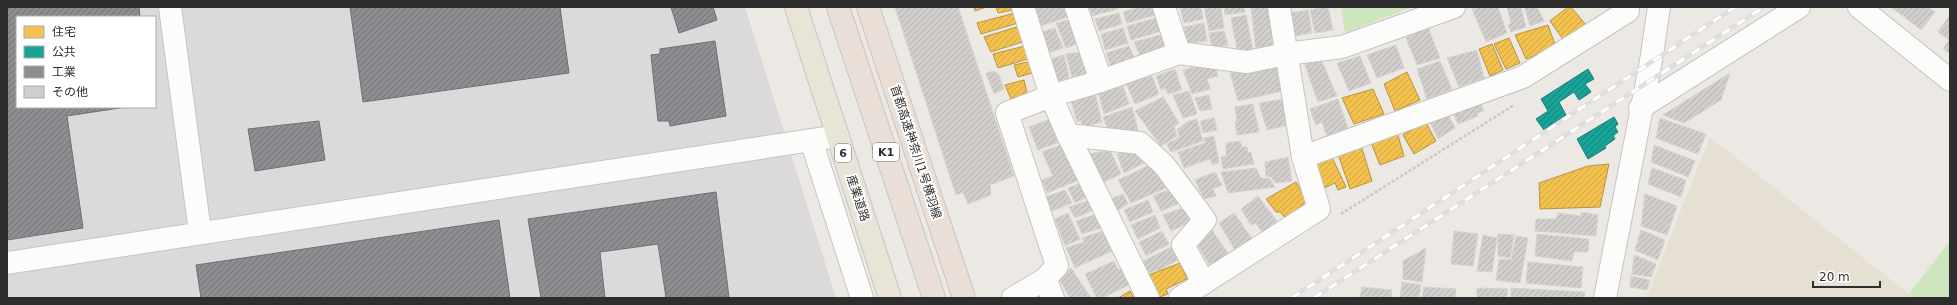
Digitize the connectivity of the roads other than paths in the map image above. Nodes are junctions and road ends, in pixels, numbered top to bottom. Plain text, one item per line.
1 (170, 7) edge
2 (796, 7) edge
3 (838, 7) edge
4 (868, 7) edge
5 (1023, 7) edge
6 (1076, 7) edge
7 (1164, 7) edge
8 (1280, 7) edge
9 (1454, 7) edge
10 (1799, 7) edge
11 (1859, 7) edge
12 (1619, 9) edge
13 (1658, 11) edge
14 (1179, 53) junction
15 (1286, 54) junction
16 (1950, 80) edge
17 (1101, 81) junction
18 (1051, 96) junction
19 (1640, 108) junction
20 (1068, 135) junction
21 (838, 136) junction
22 (811, 140) junction
23 (1303, 157) junction
24 (200, 232) junction
25 (7, 263) edge
26 (1204, 283) junction
27 (1049, 288) edge
28 (862, 298) edge
29 (890, 298) edge
30 (934, 298) edge
31 (964, 298) edge
32 (1013, 298) edge
33 (1148, 298) edge
34 (1180, 298) edge
35 (1604, 298) edge

1 - 24 street
2 - 21 main road, 産業道路 / 6
3 - 30 highway, K1
4 - 31 highway, 首都高速神奈川1号横羽線 / K1
5 - 18 street
6 - 17 street
7 - 14 street
8 - 15 street
9 - 15 street
10 - 19 street
11 - 16 street
12 - 13 street
12 - 23 street
13 - 19 street
14 - 15 street
14 - 17 street
15 - 23 street
17 - 18 street
18 - 20 street
18 - 27 street
19 - 35 street
20 - 26 street
20 - 33 street
21 - 22 street
21 - 29 main road, 産業道路 / 6
22 - 24 street
22 - 28 street
23 - 26 street
24 - 25 street
26 - 34 street
27 - 32 street

